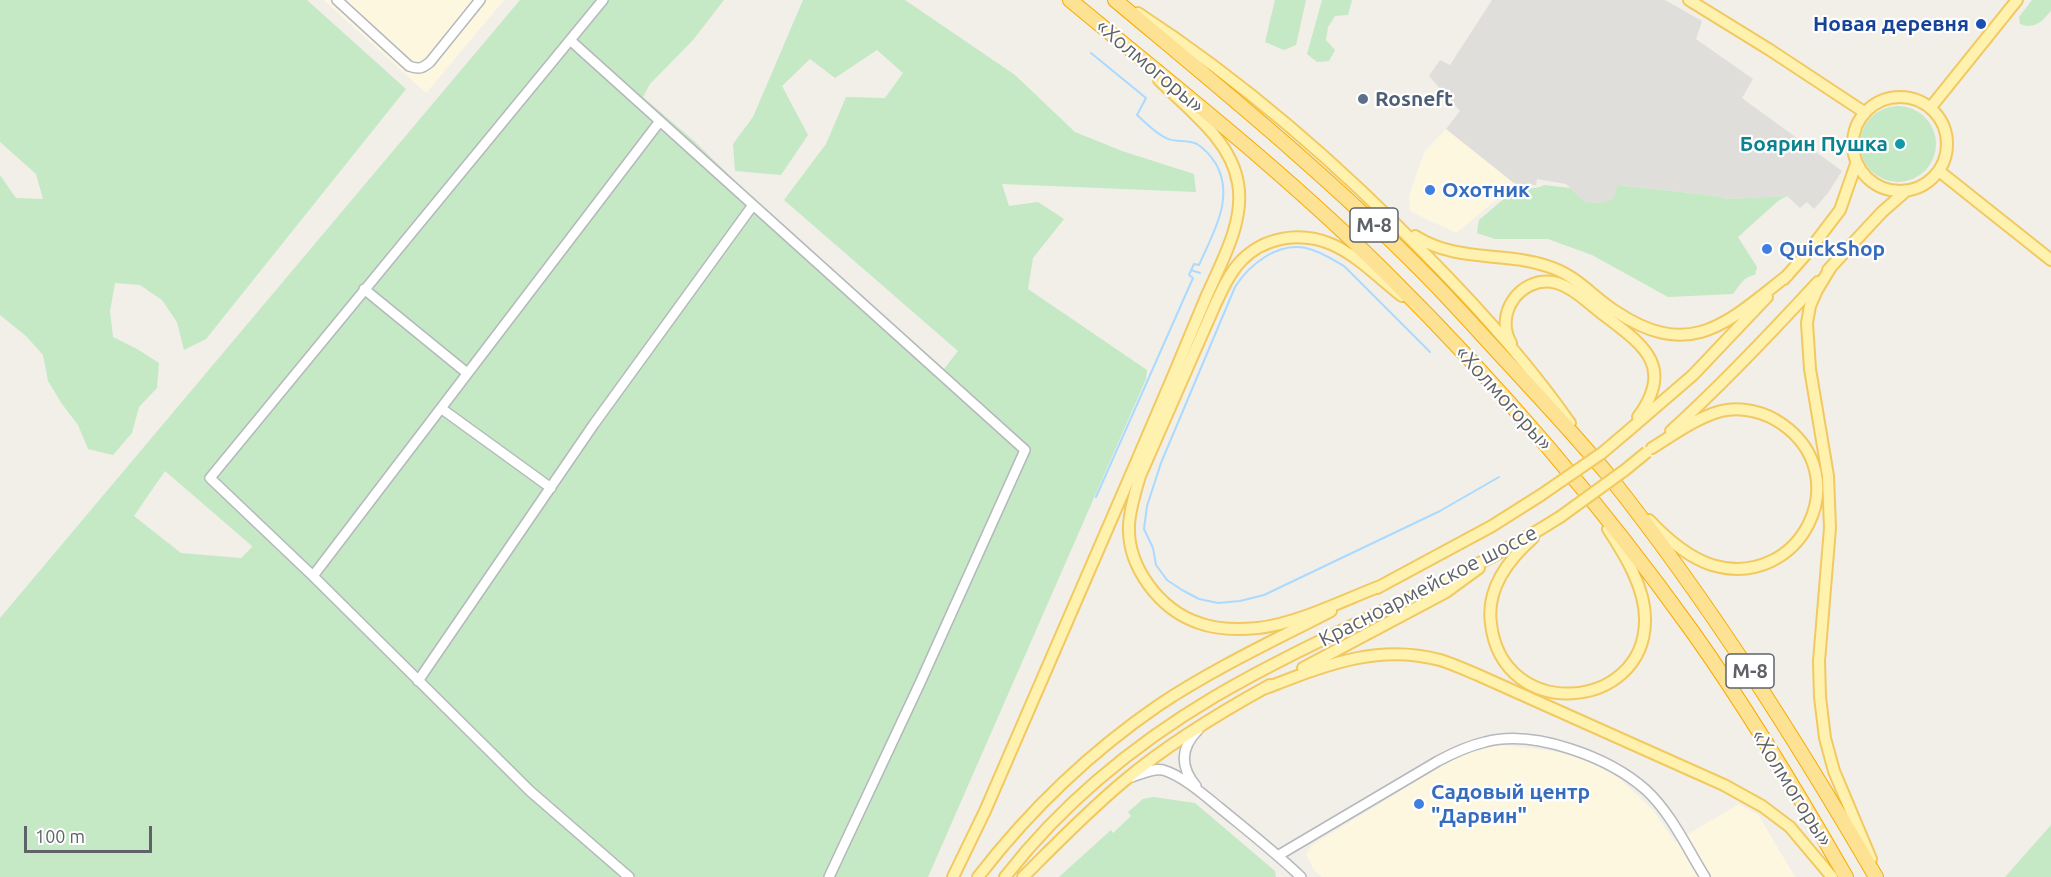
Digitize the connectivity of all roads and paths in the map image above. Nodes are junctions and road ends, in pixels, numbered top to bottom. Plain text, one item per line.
1 (337, 0) edge
2 (480, 0) edge
3 (603, 0) edge
4 (1070, 0) edge
5 (1117, 0) edge
6 (1689, 0) edge
7 (2017, 0) edge
8 (570, 40) junction
9 (1119, 40) junction
10 (1931, 107) junction
11 (1864, 112) junction
12 (660, 121) junction
13 (1857, 164) junction
14 (1939, 171) junction
15 (1906, 191) junction
16 (753, 205) junction
17 (1392, 220) junction
18 (2051, 260) edge
19 (1831, 267) junction
20 (1788, 275) junction
21 (364, 289) junction
22 (1437, 324) junction
23 (1521, 358) junction
24 (467, 373) junction
25 (442, 409) junction
26 (1628, 431) junction
27 (1649, 450) junction
28 (1605, 471) junction
29 (551, 488) junction
30 (1583, 489) junction
31 (1557, 519) junction
32 (1519, 540) junction
33 (313, 576) junction
34 (1383, 585) junction
35 (418, 681) junction
36 (1266, 688) junction
37 (1210, 720) junction
38 (1125, 780) junction
39 (1203, 795) junction
40 (1279, 855) junction
41 (629, 877) edge
42 (829, 877) edge
43 (953, 877) edge
44 (978, 877) edge
45 (1005, 877) edge
46 (1023, 877) edge
47 (1301, 877) edge
48 (1705, 877) edge
49 (1832, 877) edge
50 (1846, 877) edge
51 (1877, 877) edge

1 - 2 street
3 - 8 street
4 - 9 highway, «Холмогоры» / М-8
5 - 17 main road
5 - 28 highway, «Холмогоры» / М-8
6 - 11 main road
7 - 10 main road
8 - 12 street
8 - 21 street
9 - 22 highway, «Холмогоры» / М-8
9 - 43 main road
10 - 11 main road
10 - 14 main road
11 - 13 main road
12 - 16 street
12 - 24 street
13 - 15 main road
13 - 20 main road
14 - 15 main road
14 - 18 main road
15 - 19 main road
16 - 29 street
16 - 42 street
17 - 20 main road
17 - 23 main road
19 - 27 main road, Красноармейское шоссе
19 - 51 main road
20 - 26 main road, Красноармейское шоссе
21 - 24 street
21 - 33 street
22 - 30 highway, «Холмогоры» / М-8
22 - 34 main road
23 - 26 main road
23 - 28 main road
24 - 25 street
25 - 29 street
25 - 33 street
26 - 34 main road, Красноармейское шоссе, bridge
27 - 28 main road
27 - 31 main road, Красноармейское шоссе, bridge
28 - 51 highway, «Холмогоры» / М-8
29 - 35 street
30 - 31 main road
30 - 50 highway, «Холмогоры» / М-8
31 - 32 main road, Красноармейское шоссе
32 - 36 main road
32 - 45 main road, Красноармейское шоссе
33 - 35 street
34 - 44 main road, Красноармейское шоссе
35 - 41 street
36 - 37 main road
36 - 49 main road
37 - 38 main road
37 - 39 street
38 - 39 street
38 - 46 main road
39 - 40 street
40 - 47 street
40 - 48 street

